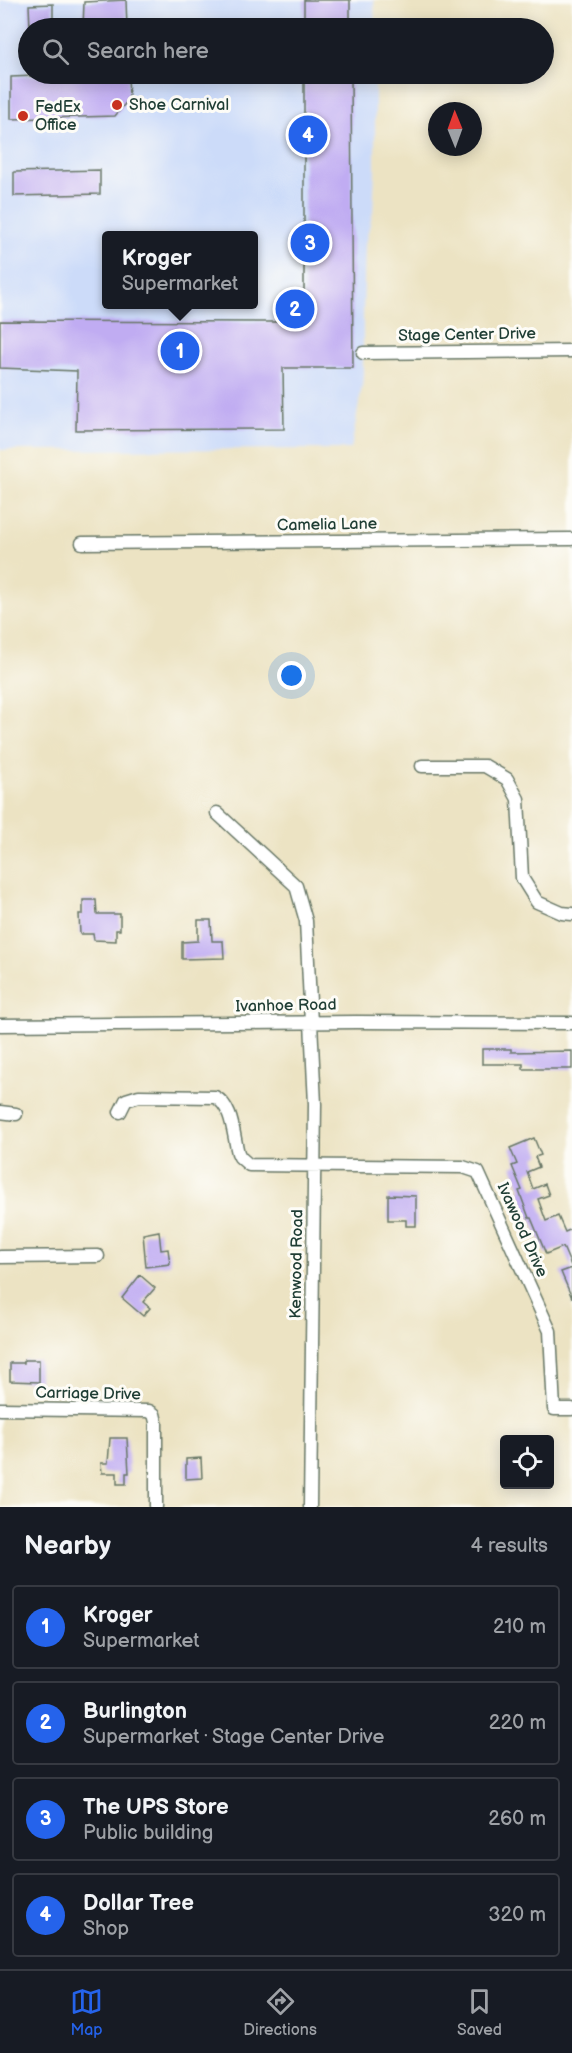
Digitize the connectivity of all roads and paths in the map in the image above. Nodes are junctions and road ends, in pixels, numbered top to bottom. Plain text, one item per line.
1 (572, 351) edge
2 (363, 353) dead end
3 (572, 539) edge
4 (82, 543) dead end
5 (422, 766) dead end
6 (217, 813) dead end
7 (572, 914) edge
8 (311, 1023) junction
9 (572, 1023) edge
10 (0, 1025) edge
11 (0, 1112) edge
12 (120, 1112) dead end
13 (16, 1114) dead end
14 (315, 1166) junction
15 (98, 1256) dead end
16 (0, 1257) edge
17 (0, 1409) edge
18 (572, 1409) edge
19 (156, 1507) edge
20 (310, 1507) edge

1 - 2 street, Stage Center Drive
3 - 4 street, Camelia Lane
5 - 7 street
6 - 8 street, Kenwood Road
8 - 9 street, Ivanhoe Road
8 - 10 street, Ivanhoe Road
8 - 14 street, Kenwood Road
11 - 13 street
12 - 14 street
14 - 18 street, Ivawood Drive
14 - 20 street, Kenwood Road
15 - 16 street
17 - 19 street, Carriage Drive

